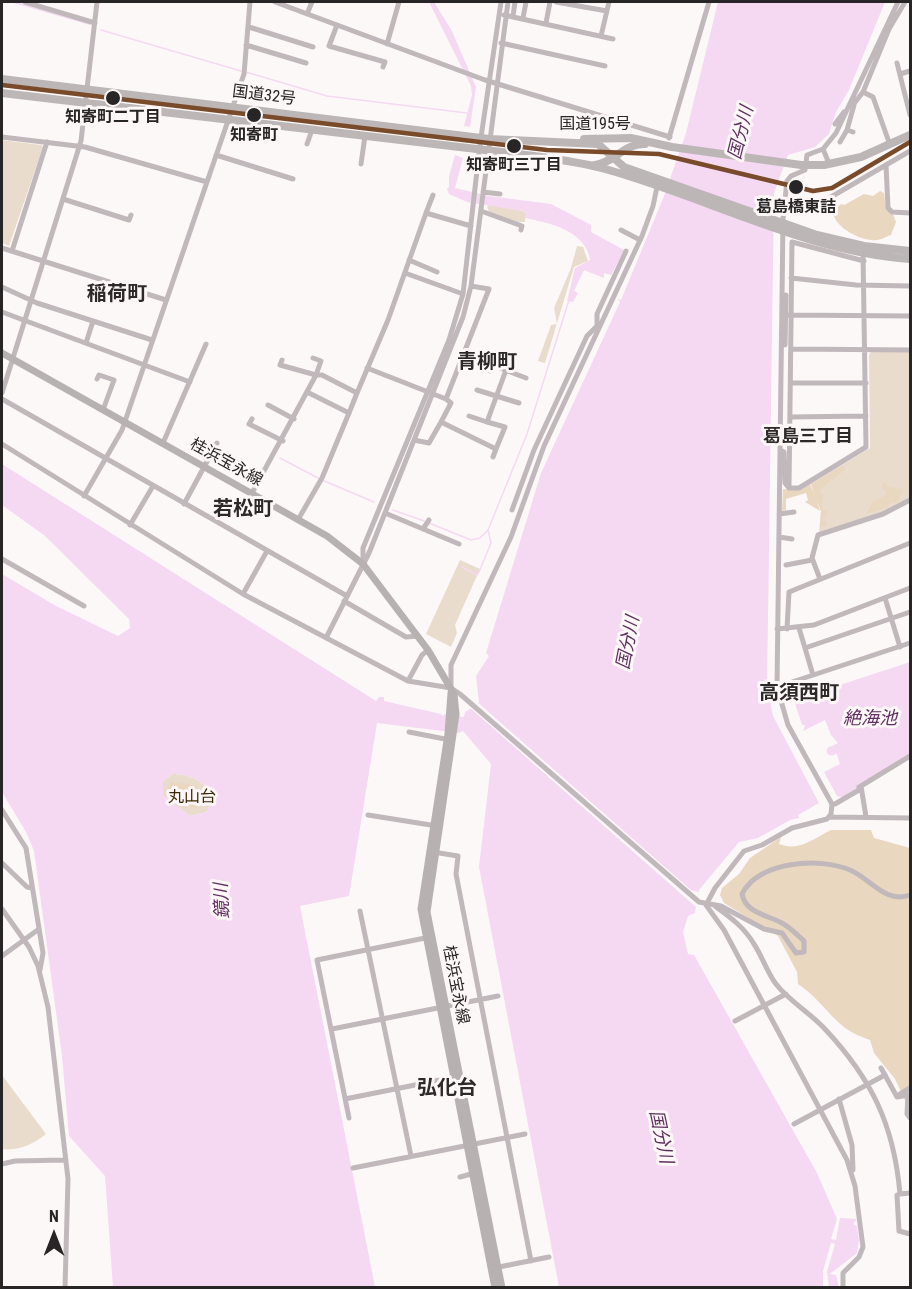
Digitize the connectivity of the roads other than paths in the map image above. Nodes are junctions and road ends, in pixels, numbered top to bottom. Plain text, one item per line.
1 (25, 2) edge
2 (97, 2) edge
3 (249, 2) edge
4 (275, 2) edge
5 (312, 2) edge
6 (399, 2) edge
7 (501, 2) edge
8 (508, 2) edge
9 (515, 2) edge
10 (526, 2) edge
11 (550, 2) edge
12 (556, 2) edge
13 (609, 2) edge
14 (709, 2) edge
15 (897, 2) edge
16 (905, 2) edge
17 (39, 4) edge
18 (607, 11) junction
19 (307, 14) junction
20 (506, 15) junction
21 (523, 18) junction
22 (95, 22) junction
23 (546, 23) junction
24 (337, 25) junction
25 (249, 27) junction
26 (601, 36) junction
27 (613, 39) dead end
28 (499, 43) junction
29 (387, 44) junction
30 (246, 45) junction
31 (313, 47) dead end
32 (306, 63) dead end
33 (897, 63) dead end
34 (605, 66) dead end
35 (383, 67) dead end
36 (910, 71) edge
37 (900, 74) junction
38 (2, 80) edge
39 (493, 83) junction
40 (89, 89) junction
41 (863, 92) junction
42 (2, 93) edge
43 (852, 103) junction
44 (87, 104) junction
45 (232, 107) junction
46 (910, 115) edge
47 (228, 120) junction
48 (836, 124) dead end
49 (312, 130) junction
50 (910, 135) edge
51 (365, 136) junction
52 (670, 136) junction
53 (2, 137) edge
54 (485, 138) junction
55 (523, 141) junction
56 (47, 142) junction
57 (840, 142) dead end
58 (307, 144) dead end
59 (890, 145) junction
60 (80, 146) junction
61 (669, 147) junction
62 (823, 149) junction
63 (484, 151) junction
64 (910, 151) edge
65 (216, 155) junction
66 (614, 158) junction
67 (828, 161) dead end
68 (361, 164) dead end
69 (591, 165) junction
70 (806, 165) junction
71 (886, 165) junction
72 (293, 179) dead end
73 (207, 182) junction
74 (660, 185) junction
75 (483, 193) junction
76 (500, 194) dead end
77 (433, 195) dead end
78 (784, 198) junction
79 (63, 199) junction
80 (481, 210) junction
81 (426, 213) junction
82 (910, 213) edge
83 (131, 215) dead end
84 (471, 226) junction
85 (782, 226) junction
86 (521, 230) dead end
87 (621, 230) dead end
88 (640, 240) junction
89 (2, 248) edge
90 (12, 251) junction
91 (626, 251) dead end
92 (910, 251) edge
93 (863, 257) junction
94 (910, 259) edge
95 (410, 260) junction
96 (43, 262) junction
97 (437, 272) dead end
98 (405, 273) junction
99 (791, 278) junction
100 (864, 285) junction
101 (471, 286) junction
102 (783, 286) junction
103 (910, 286) edge
104 (2, 287) edge
105 (463, 294) junction
106 (31, 299) junction
107 (166, 300) junction
108 (2, 312) edge
109 (789, 315) junction
110 (864, 315) junction
111 (910, 316) edge
112 (25, 320) junction
113 (93, 321) junction
114 (597, 328) junction
115 (152, 340) junction
116 (86, 343) junction
117 (206, 344) dead end
118 (791, 349) junction
119 (866, 349) junction
120 (910, 350) edge
121 (2, 353) edge
122 (313, 358) dead end
123 (12, 359) junction
124 (782, 359) junction
125 (282, 360) dead end
126 (144, 364) junction
127 (368, 369) junction
128 (506, 370) junction
129 (490, 371) dead end
130 (316, 375) junction
131 (526, 378) dead end
132 (97, 379) dead end
133 (190, 382) junction
134 (791, 383) junction
135 (866, 383) junction
136 (477, 390) dead end
137 (2, 393) edge
138 (309, 393) junction
139 (357, 393) junction
140 (430, 394) junction
141 (496, 396) junction
142 (2, 399) edge
143 (446, 399) junction
144 (519, 403) dead end
145 (268, 405) dead end
146 (103, 410) junction
147 (349, 413) junction
148 (470, 416) dead end
149 (866, 416) junction
150 (790, 417) junction
151 (294, 418) junction
152 (252, 419) dead end
153 (125, 422) junction
154 (441, 422) junction
155 (487, 422) junction
156 (414, 440) junction
157 (283, 441) junction
158 (163, 443) junction
159 (217, 443) dead end
160 (2, 444) edge
161 (496, 449) junction
162 (780, 450) junction
163 (493, 457) dead end
164 (105, 459) junction
165 (204, 465) junction
166 (153, 486) junction
167 (789, 488) junction
168 (252, 493) junction
169 (84, 496) junction
170 (910, 500) edge
171 (184, 504) junction
172 (512, 510) dead end
173 (794, 512) dead end
174 (385, 513) junction
175 (779, 514) junction
176 (299, 518) junction
177 (429, 520) dead end
178 (130, 525) junction
179 (423, 529) junction
180 (779, 537) junction
181 (792, 539) dead end
182 (910, 543) edge
183 (459, 544) dead end
184 (267, 551) junction
185 (2, 559) edge
186 (812, 560) junction
187 (363, 564) junction
188 (786, 565) dead end
189 (820, 579) junction
190 (910, 588) edge
191 (243, 594) junction
192 (885, 598) junction
193 (345, 599) junction
194 (84, 606) dead end
195 (910, 612) edge
196 (891, 619) junction
197 (799, 628) junction
198 (777, 629) junction
199 (787, 629) junction
200 (418, 636) junction
201 (326, 638) junction
202 (910, 643) edge
203 (900, 646) junction
204 (805, 648) junction
205 (428, 650) junction
206 (813, 675) junction
207 (408, 681) junction
208 (777, 687) junction
209 (451, 688) junction
210 (409, 732) dead end
211 (450, 737) junction
212 (910, 756) edge
213 (861, 786) junction
214 (835, 804) dead end
215 (2, 810) edge
216 (368, 815) dead end
217 (830, 817) junction
218 (866, 817) junction
219 (910, 818) edge
220 (899, 819) junction
221 (436, 826) junction
222 (898, 827) dead end
223 (432, 852) junction
224 (2, 863) edge
225 (32, 888) junction
226 (910, 895) edge
227 (706, 905) junction
228 (714, 906) junction
229 (2, 909) edge
230 (360, 911) dead end
231 (737, 922) junction
232 (39, 929) junction
233 (724, 930) junction
234 (429, 938) junction
235 (25, 939) junction
236 (368, 950) junction
237 (2, 956) edge
238 (40, 971) junction
239 (786, 994) junction
240 (498, 996) dead end
241 (481, 999) junction
242 (763, 1006) junction
243 (443, 1007) junction
244 (382, 1019) junction
245 (735, 1021) dead end
246 (332, 1029) junction
247 (880, 1068) dead end
248 (885, 1075) junction
249 (457, 1077) junction
250 (870, 1085) junction
251 (396, 1088) junction
252 (910, 1088) edge
253 (895, 1095) junction
254 (345, 1099) junction
255 (839, 1099) junction
256 (819, 1110) junction
257 (349, 1118) dead end
258 (910, 1118) edge
259 (794, 1124) dead end
260 (525, 1134) dead end
261 (508, 1138) junction
262 (470, 1145) junction
263 (411, 1156) junction
264 (66, 1160) junction
265 (2, 1164) edge
266 (353, 1168) dead end
267 (476, 1173) junction
268 (853, 1174) junction
269 (460, 1177) dead end
270 (910, 1193) edge
271 (900, 1194) junction
272 (910, 1234) edge
273 (549, 1257) dead end
274 (531, 1261) junction
275 (495, 1268) junction
276 (65, 1287) edge
277 (495, 1287) edge
278 (502, 1287) edge
279 (843, 1287) edge

1 - 17 street
2 - 22 street
3 - 25 street
4 - 19 street
5 - 19 street
6 - 29 street
7 - 20 street
8 - 20 street
9 - 20 street
10 - 21 street
11 - 23 street
12 - 18 street
13 - 18 street
14 - 52 street
15 - 43 street
16 - 41 street
17 - 22 street
18 - 26 street
19 - 24 street
20 - 21 street
20 - 28 street
21 - 23 street
22 - 40 street
23 - 26 street
24 - 29 street
24 - 35 street
25 - 30 street
25 - 31 street
26 - 27 street
28 - 34 street
28 - 39 street
29 - 39 street
30 - 32 street
30 - 45 street
33 - 37 street
36 - 37 street
37 - 46 street
38 - 40 highway, 国道32号
39 - 52 street
39 - 54 street
40 - 44 street
40 - 45 highway, 国道32号
41 - 43 street
41 - 59 street
42 - 44 highway, 国道32号
43 - 48 street
43 - 57 street
43 - 62 street
44 - 47 highway, 国道32号
44 - 60 street
45 - 47 street
45 - 54 highway, 国道32号
47 - 49 highway, 国道32号
47 - 65 street
49 - 51 highway, 国道32号
49 - 58 street
50 - 59 highway, 国道195号
51 - 63 highway, 国道32号
51 - 68 street
52 - 61 street
53 - 56 street
54 - 55 highway, 国道32号
54 - 63 street
55 - 61 highway, 国道195号
55 - 66 highway
56 - 60 street
56 - 90 street
59 - 70 highway, 国道195号
60 - 73 street
60 - 79 street
61 - 66 highway, 国道195号
61 - 70 highway, 国道195号
62 - 67 street
62 - 70 street
63 - 69 highway, 国道32号
63 - 75 street
63 - 84 street
64 - 71 street
65 - 72 street
65 - 73 street
66 - 69 highway, 国道195号
66 - 74 highway
69 - 74 highway, 国道32号
70 - 78 street
71 - 78 street
71 - 82 street
73 - 107 street
74 - 85 highway
74 - 88 street
75 - 76 street
75 - 80 street
77 - 81 street
78 - 85 street
79 - 83 street
79 - 96 street
80 - 86 street
80 - 101 street
81 - 84 street
81 - 95 street
84 - 105 street
85 - 92 highway
85 - 93 highway
85 - 102 street
87 - 88 street
88 - 114 street
89 - 90 street
90 - 96 street
91 - 114 street
93 - 94 highway
93 - 99 street
93 - 100 street
95 - 97 street
95 - 98 street
96 - 106 street
96 - 107 street
98 - 105 street
98 - 127 street
99 - 100 street
99 - 109 street
100 - 103 street
100 - 110 street
101 - 140 street
101 - 143 street
102 - 109 street
102 - 124 street
104 - 106 street
105 - 140 street
106 - 112 street
106 - 113 street
107 - 115 street
108 - 112 street
109 - 110 street
109 - 118 street
109 - 124 street
110 - 111 street
110 - 119 street
112 - 116 street
112 - 123 street
113 - 115 street
113 - 116 street
114 - 172 street
114 - 209 street
115 - 126 street
116 - 126 street
117 - 133 street
118 - 119 street
118 - 134 street
119 - 120 street
119 - 135 street
121 - 123 main road, 桂浜宝永線
122 - 130 street
123 - 137 street
123 - 146 main road, 桂浜宝永線
124 - 162 street
125 - 130 street
126 - 133 street
126 - 153 street
127 - 139 street
127 - 140 street
128 - 129 street
128 - 131 street
128 - 141 street
130 - 138 street
130 - 139 street
132 - 146 street
133 - 158 street
134 - 135 street
134 - 150 street
135 - 149 street
136 - 141 street
138 - 147 street
138 - 151 street
139 - 147 street
140 - 143 street
140 - 156 street
140 - 187 street
141 - 144 street
141 - 155 street
142 - 164 street
143 - 154 street
145 - 151 street
146 - 153 main road, 桂浜宝永線
147 - 176 street
148 - 155 street
149 - 150 street
149 - 167 street
150 - 167 street
151 - 157 street
152 - 157 street
153 - 158 main road, 桂浜宝永線
153 - 164 street
154 - 156 street
154 - 161 street
155 - 161 street
156 - 174 street
157 - 168 street
158 - 165 main road, 桂浜宝永線
159 - 165 street
160 - 169 street
161 - 163 street
162 - 167 street
162 - 175 street
164 - 166 street
164 - 169 street
165 - 168 main road, 桂浜宝永線
165 - 171 street
166 - 171 street
166 - 178 street
168 - 176 main road, 桂浜宝永線
169 - 178 street
170 - 186 street
171 - 184 street
173 - 175 street
174 - 179 street
174 - 187 street
175 - 180 street
176 - 187 main road, 桂浜宝永線
177 - 179 street
178 - 191 street
179 - 183 street
180 - 181 street
180 - 198 street
182 - 189 street
184 - 191 street
184 - 193 street
185 - 194 street
186 - 188 street
186 - 189 street
187 - 193 street
187 - 200 main road, 桂浜宝永線
189 - 199 street
190 - 192 street
191 - 201 street
192 - 196 street
192 - 197 street
193 - 200 street
193 - 201 street
195 - 196 street
196 - 203 street
196 - 204 street
197 - 199 street
197 - 204 street
198 - 199 street
198 - 208 street
200 - 205 main road, 桂浜宝永線
201 - 207 street
202 - 203 street
203 - 206 street
204 - 206 street
205 - 207 street
205 - 209 main road, 桂浜宝永線
206 - 208 street
207 - 209 street
208 - 217 street
209 - 211 main road, 桂浜宝永線
209 - 227 street
210 - 211 street
211 - 221 main road, 桂浜宝永線
212 - 213 street
213 - 214 street
213 - 218 street
215 - 225 street
216 - 221 street
217 - 218 street
217 - 227 street
218 - 220 street
219 - 220 street
220 - 222 street
221 - 223 main road, 桂浜宝永線
223 - 234 main road, 桂浜宝永線
223 - 241 street
224 - 225 street
225 - 232 street
226 - 228 street
227 - 228 street
227 - 233 street
228 - 231 street
229 - 235 street
230 - 236 street
231 - 233 street
231 - 239 street
232 - 235 street
232 - 238 street
233 - 242 street
234 - 236 street
234 - 243 main road, 桂浜宝永線
235 - 237 street
235 - 238 street
236 - 244 street
236 - 246 street
238 - 264 street
239 - 242 street
239 - 250 street
240 - 241 street
241 - 243 street
241 - 261 street
242 - 245 street
242 - 256 street
243 - 244 street
243 - 249 main road, 桂浜宝永線
244 - 246 street
244 - 251 street
246 - 254 street
247 - 248 street
248 - 250 street
248 - 253 street
249 - 251 street
249 - 262 main road, 桂浜宝永線
250 - 255 street
250 - 271 street
251 - 254 street
251 - 263 street
252 - 253 street
253 - 258 street
254 - 257 street
255 - 256 street
255 - 268 street
256 - 259 street
256 - 268 street
260 - 261 street
261 - 262 street
261 - 274 street
262 - 263 street
262 - 267 main road, 桂浜宝永線
263 - 266 street
264 - 265 street
264 - 276 street
267 - 269 street
267 - 275 main road, 桂浜宝永線
268 - 279 street
270 - 271 street
271 - 272 street
273 - 274 street
274 - 275 street
275 - 277 main road, 桂浜宝永線
275 - 278 main road, 桂浜宝永線

